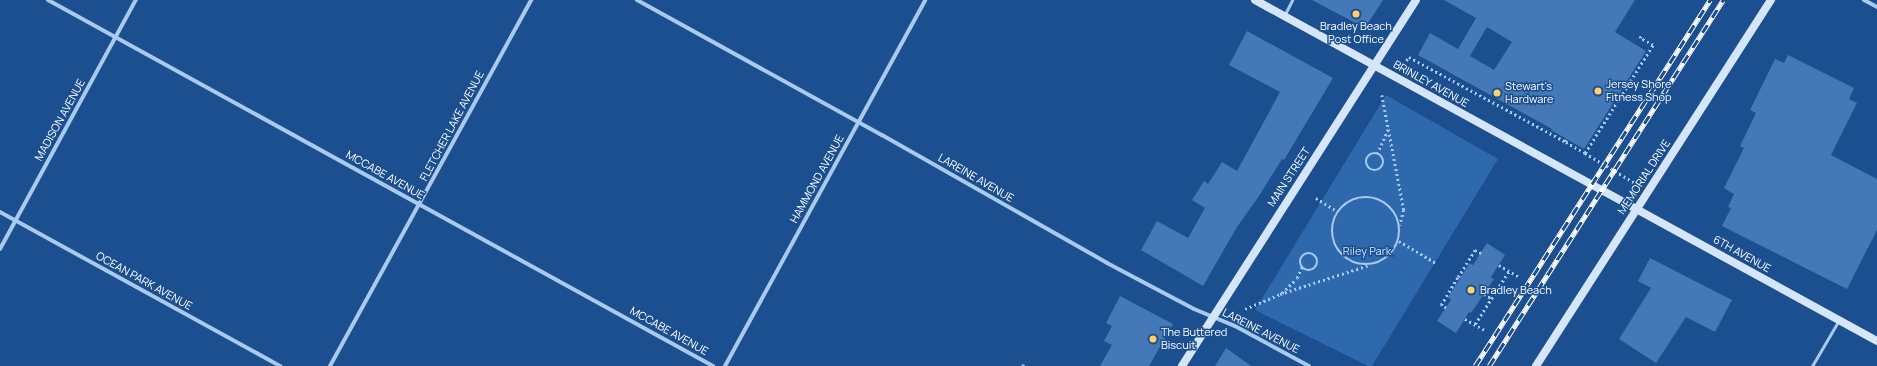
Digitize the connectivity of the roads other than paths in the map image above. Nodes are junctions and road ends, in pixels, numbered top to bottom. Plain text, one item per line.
1 (48, 0) edge
2 (136, 0) edge
3 (531, 0) edge
4 (637, 0) edge
5 (925, 0) edge
6 (1255, 0) edge
7 (1292, 0) edge
8 (1416, 0) edge
9 (1771, 0) edge
10 (1864, 0) edge
11 (1877, 7) edge
12 (1284, 16) junction
13 (115, 37) junction
14 (1374, 65) junction
15 (858, 122) junction
16 (1596, 187) joint
17 (420, 204) junction
18 (1637, 209) junction
19 (0, 212) edge
20 (15, 221) junction
21 (0, 248) edge
22 (1214, 317) junction
23 (1839, 320) junction
24 (1877, 341) edge
25 (280, 366) edge
26 (330, 366) edge
27 (713, 366) edge
28 (725, 366) edge
29 (1182, 366) edge
30 (1309, 366) edge
31 (1536, 366) edge
32 (1812, 366) edge

1 - 13 street, MCCABE AVENUE
2 - 13 street, MADISON AVENUE
3 - 17 street, FLETCHER LAKE AVENUE
4 - 15 street, LAREINE AVENUE
5 - 15 street, HAMMOND AVENUE
6 - 12 street, BRINLEY AVENUE
7 - 12 lane
8 - 14 street, MAIN STREET
9 - 18 street, MEMORIAL DRIVE
10 - 11 street
12 - 14 street, BRINLEY AVENUE
13 - 17 street, MCCABE AVENUE
13 - 20 street, MADISON AVENUE
14 - 16 street, BRINLEY AVENUE
14 - 22 street, MAIN STREET
15 - 22 street, LAREINE AVENUE
15 - 28 street, HAMMOND AVENUE
16 - 18 street, 6TH AVENUE
17 - 26 street, FLETCHER LAKE AVENUE
17 - 27 street, MCCABE AVENUE
18 - 23 street, 6TH AVENUE
18 - 31 street, MEMORIAL DRIVE
19 - 20 street, OCEAN PARK AVENUE
20 - 21 street, MADISON AVENUE
20 - 25 street, OCEAN PARK AVENUE
22 - 29 street, MAIN STREET
22 - 30 street, LAREINE AVENUE
23 - 24 street, 6TH AVENUE
23 - 32 lane

